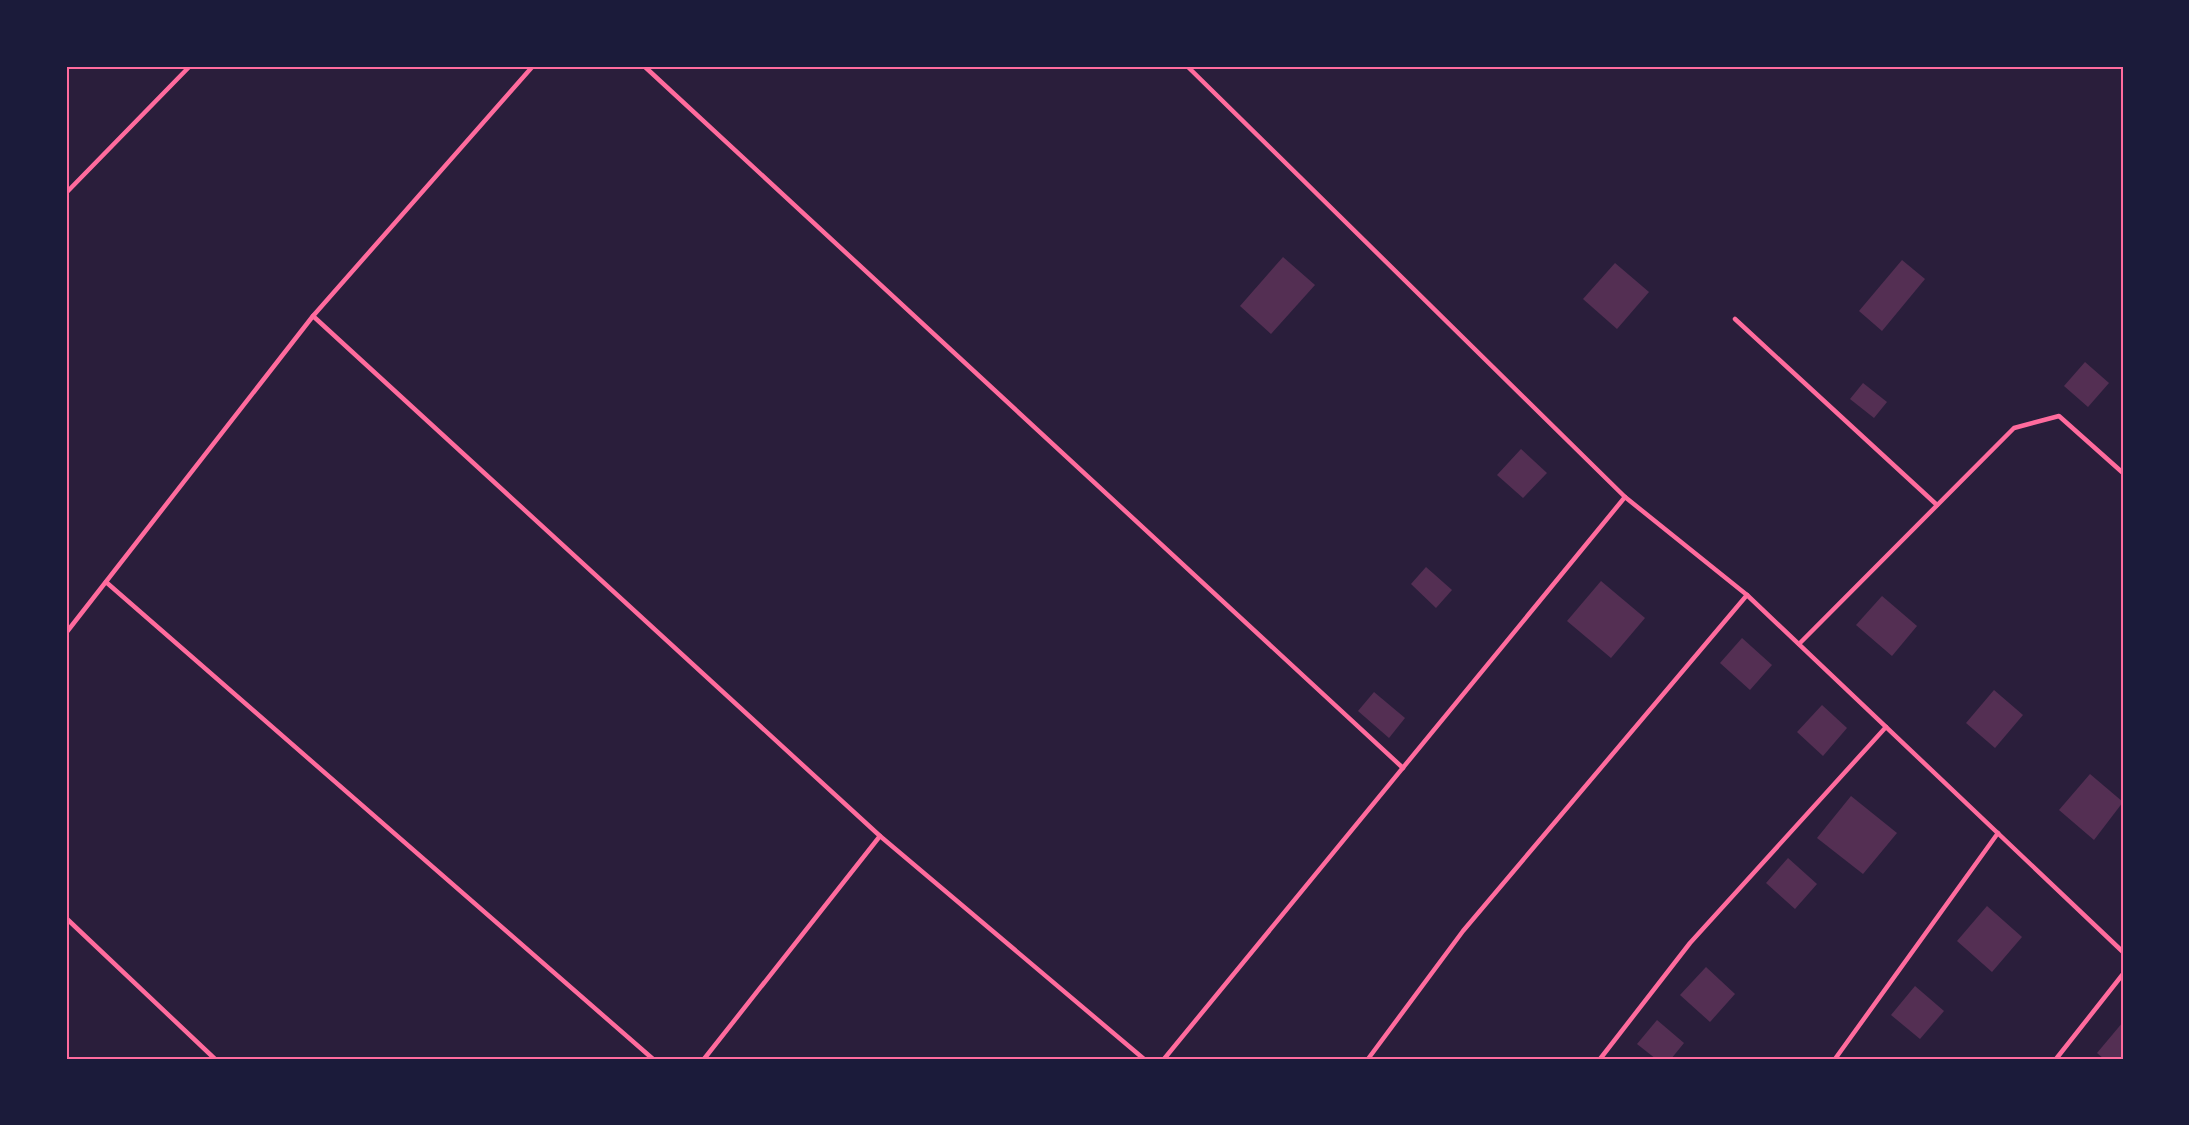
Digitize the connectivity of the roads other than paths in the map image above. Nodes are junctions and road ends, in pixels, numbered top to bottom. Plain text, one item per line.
1 (190, 66) edge
2 (533, 66) edge
3 (644, 66) edge
4 (1187, 66) edge
5 (66, 193) edge
6 (313, 316) junction
7 (1735, 319) dead end
8 (2123, 473) edge
9 (1625, 497) junction
10 (1937, 505) junction
11 (106, 582) junction
12 (1748, 595) junction
13 (66, 633) edge
14 (1799, 644) junction
15 (1886, 727) junction
16 (1403, 768) junction
17 (1998, 833) junction
18 (880, 836) junction
19 (66, 918) edge
20 (2123, 952) edge
21 (2123, 974) edge
22 (215, 1059) edge
23 (653, 1059) edge
24 (704, 1059) edge
25 (1144, 1059) edge
26 (1164, 1059) edge
27 (1368, 1059) edge
28 (1600, 1059) edge
29 (1835, 1059) edge
30 (2056, 1059) edge

1 - 5 lane
2 - 6 lane
3 - 16 lane
4 - 9 lane
6 - 11 lane
6 - 18 lane
7 - 10 lane
8 - 10 lane
9 - 12 lane
9 - 16 lane
10 - 14 lane
11 - 13 lane
11 - 23 lane
12 - 14 lane
12 - 27 lane
14 - 15 lane
15 - 17 lane
15 - 28 lane
16 - 26 lane
17 - 20 lane
17 - 29 lane
18 - 24 lane
18 - 25 lane
19 - 22 lane
21 - 30 lane

